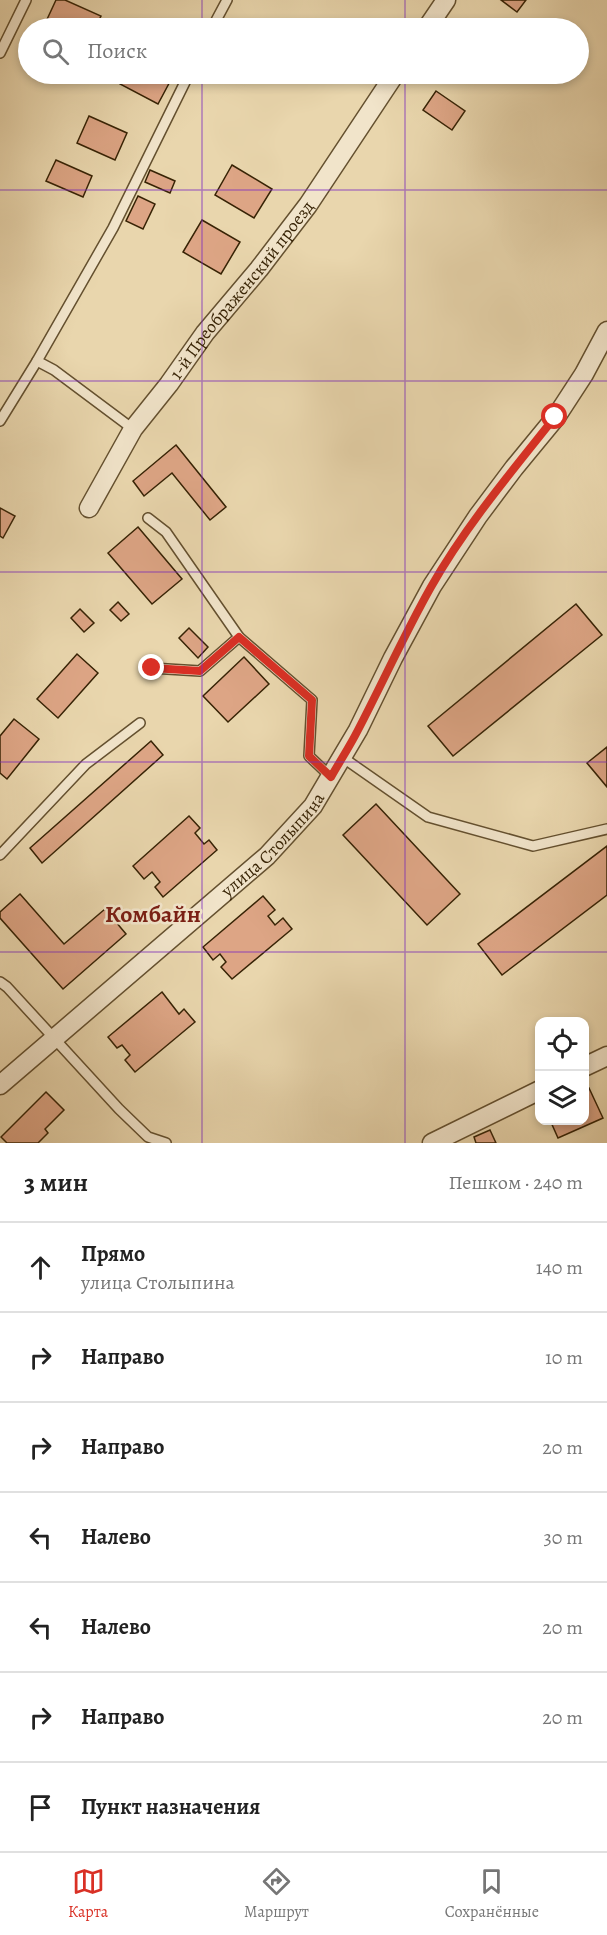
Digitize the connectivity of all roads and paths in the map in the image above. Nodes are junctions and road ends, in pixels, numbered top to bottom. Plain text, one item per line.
1 (26, 0) edge
2 (226, 0) edge
3 (446, 0) edge
4 (217, 18) edge
5 (434, 18) edge
6 (0, 53) edge
7 (184, 84) edge
8 (388, 84) edge
9 (607, 331) edge
10 (37, 361) junction
11 (0, 421) edge
12 (133, 429) junction
13 (89, 508) dead end
14 (148, 518) dead end
15 (239, 637) junction
16 (152, 668) dead end
17 (140, 723) dead end
18 (342, 757) junction
19 (331, 777) junction
20 (607, 829) edge
21 (0, 855) edge
22 (0, 981) edge
23 (55, 1038) junction
24 (607, 1056) edge
25 (589, 1065) edge
26 (0, 1085) edge
27 (535, 1092) edge
28 (147, 1140) edge
29 (166, 1143) edge
30 (432, 1143) edge

1 - 6 lane
2 - 4 lane
3 - 5 street
7 - 10 lane
8 - 12 street, 1-й Преображенский проезд
9 - 18 street, улица Столыпина
10 - 11 lane
10 - 12 lane
12 - 13 street, 1-й Преображенский проезд
14 - 15 lane
15 - 16 lane
15 - 19 lane
17 - 21 lane
18 - 19 street, улица Столыпина
18 - 20 lane
19 - 23 street, улица Столыпина
22 - 23 lane
23 - 26 street, улица Столыпина
23 - 28 lane
24 - 25 street
27 - 30 street
28 - 29 lane

